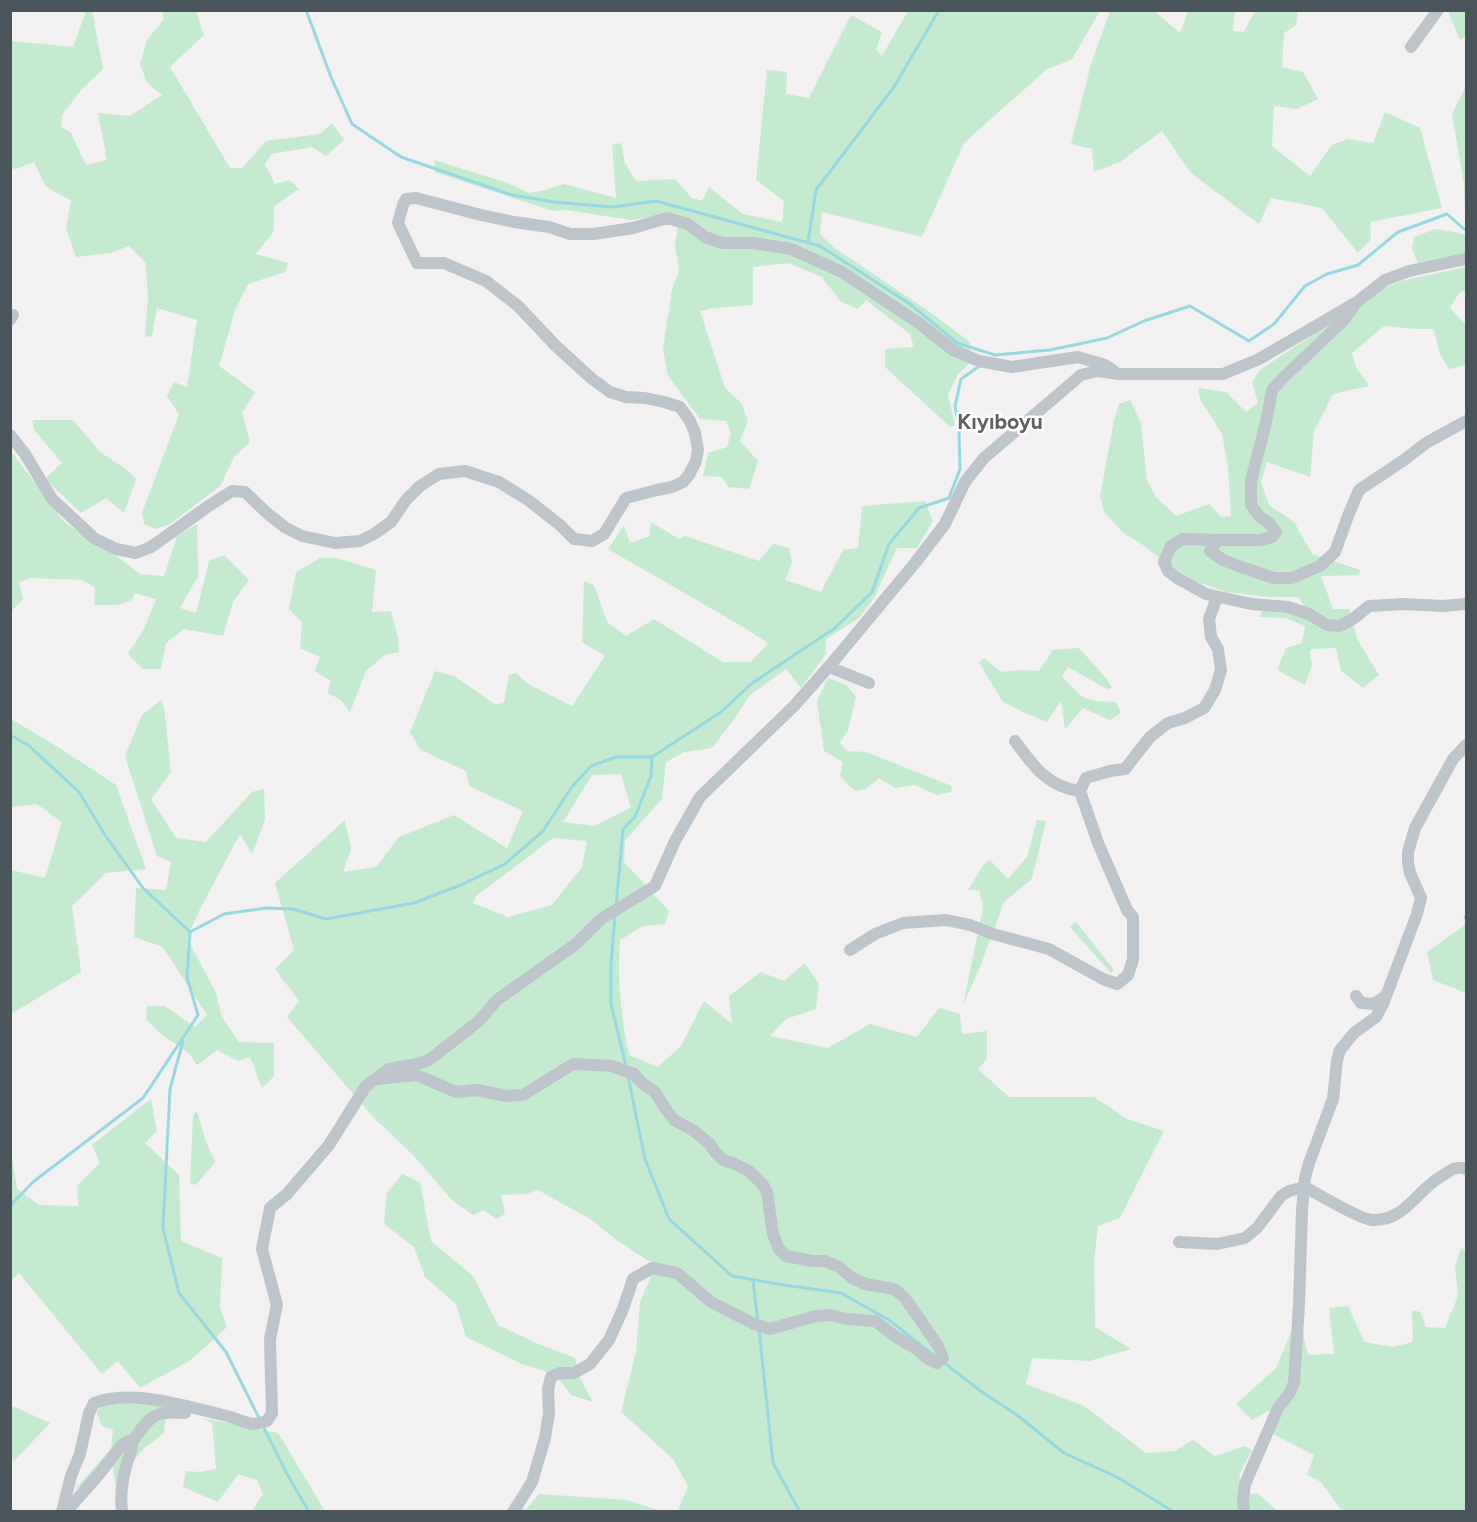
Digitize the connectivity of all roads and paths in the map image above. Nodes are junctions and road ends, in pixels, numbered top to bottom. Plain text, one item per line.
1 (1438, 10) edge
2 (1412, 46) dead end
3 (1467, 259) edge
4 (1357, 302) junction
5 (1120, 375) junction
6 (1467, 421) edge
7 (10, 435) edge
8 (1218, 540) junction
9 (1217, 597) junction
10 (1467, 603) edge
11 (829, 667) junction
12 (869, 683) dead end
13 (1015, 741) dead end
14 (1467, 745) edge
15 (1080, 791) junction
16 (850, 950) dead end
17 (1356, 996) dead end
18 (1386, 996) junction
19 (376, 1079) junction
20 (1467, 1169) edge
21 (1305, 1187) junction
22 (1179, 1242) dead end
23 (194, 1409) junction
24 (132, 1442) junction
25 (64, 1512) edge
26 (122, 1512) edge
27 (513, 1512) edge
28 (1244, 1512) edge

1 - 2 street
3 - 4 street
4 - 5 street
4 - 8 street
5 - 7 street
5 - 11 street
6 - 8 street
8 - 9 street
9 - 10 street
9 - 15 street
11 - 12 street
11 - 19 street
13 - 15 street
14 - 18 street
15 - 16 street
17 - 18 street
18 - 21 street
19 - 23 street
19 - 27 street
20 - 21 street
21 - 22 street
21 - 28 street
23 - 24 street
23 - 25 street
24 - 25 street
24 - 26 street

